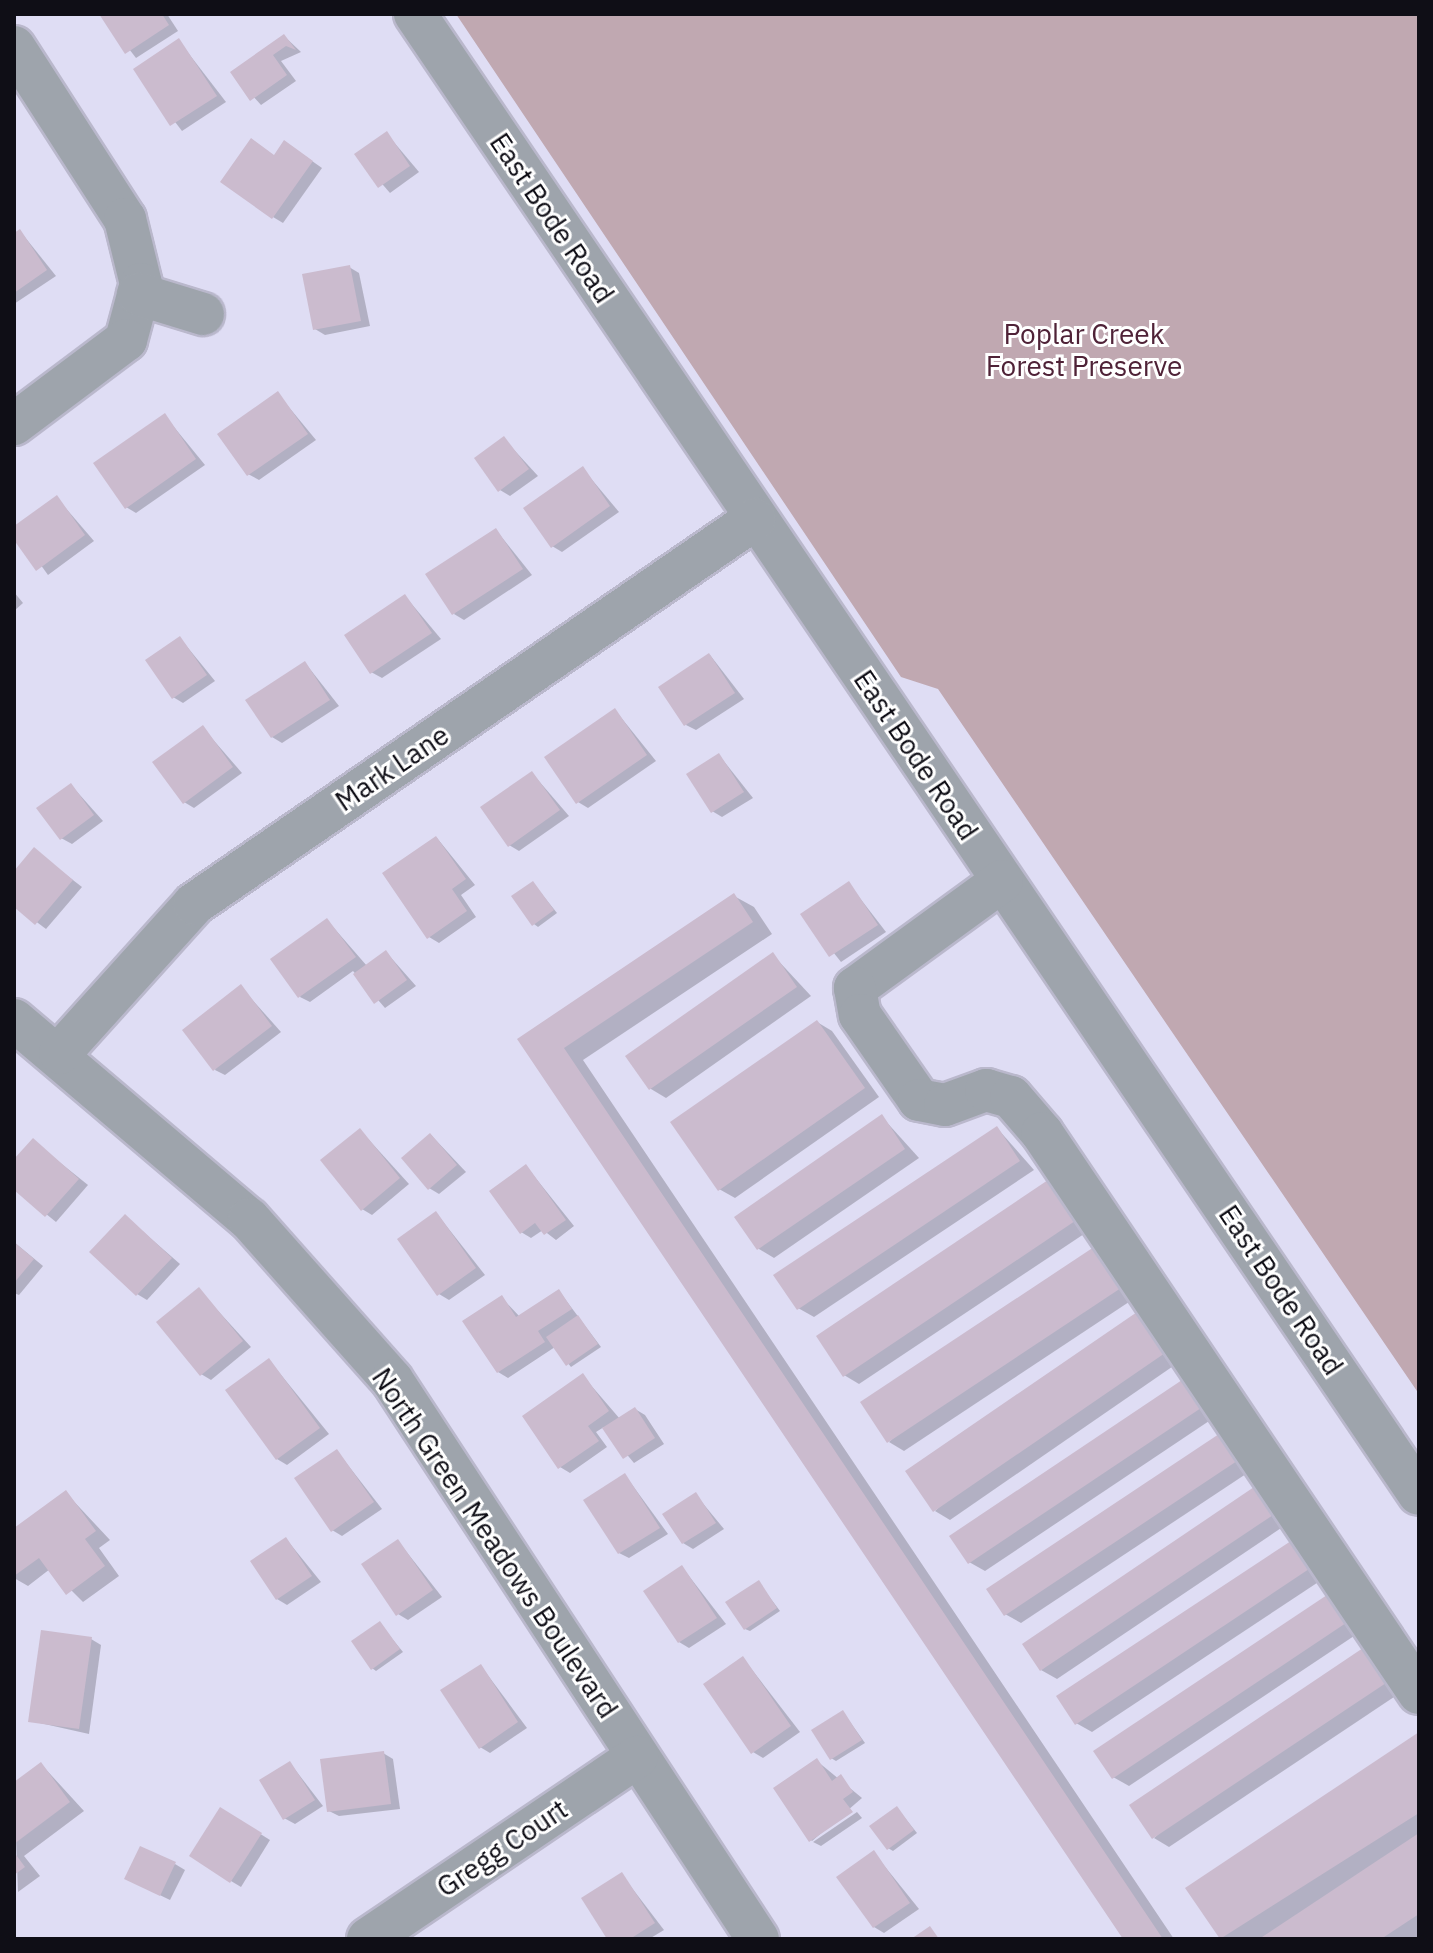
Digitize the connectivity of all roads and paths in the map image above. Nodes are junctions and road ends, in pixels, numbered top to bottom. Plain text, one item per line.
1 (415, 14) edge
2 (14, 47) edge
3 (139, 289) junction
4 (203, 314) dead end
5 (14, 424) edge
6 (755, 519) junction
7 (1002, 881) junction
8 (14, 1020) edge
9 (60, 1053) junction
10 (1419, 1494) edge
11 (1419, 1693) edge
12 (637, 1757) junction
13 (368, 1939) edge
14 (758, 1939) edge

1 - 6 street, East Bode Road
2 - 3 street
3 - 4 street
3 - 5 street
6 - 7 street, East Bode Road
6 - 9 street, Mark Lane
7 - 10 street, East Bode Road
7 - 11 street
8 - 9 street, North Green Meadows Boulevard
9 - 12 street, North Green Meadows Boulevard
12 - 13 street, Gregg Court
12 - 14 street, North Green Meadows Boulevard

